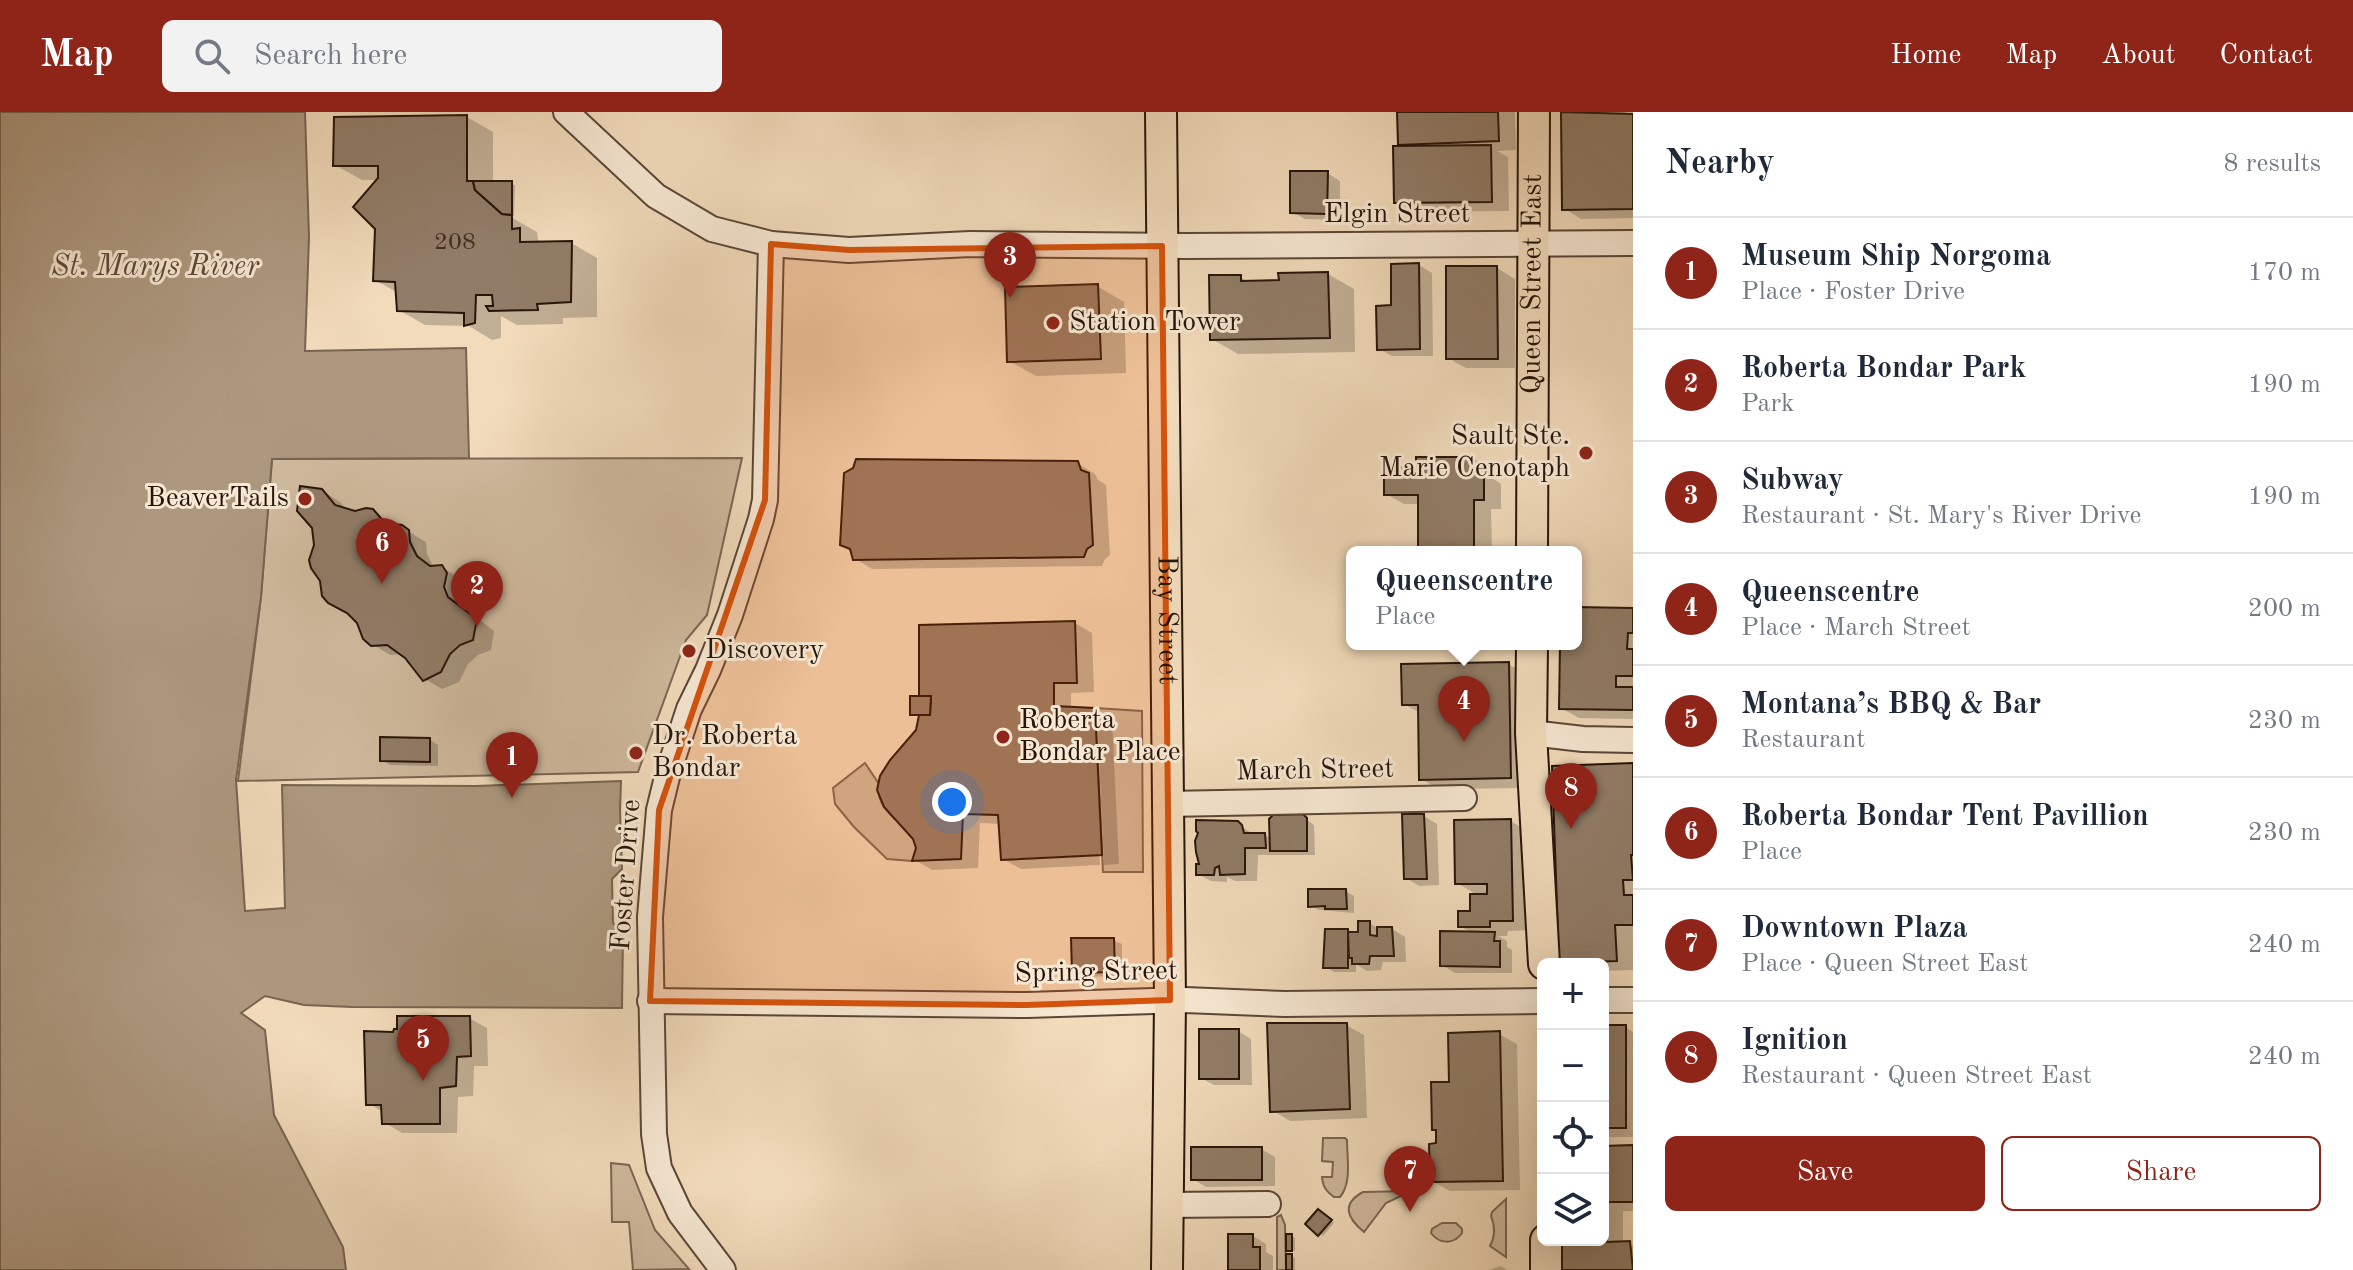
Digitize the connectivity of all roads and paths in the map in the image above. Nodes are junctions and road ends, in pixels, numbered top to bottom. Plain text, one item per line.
1 (566, 112) edge
2 (1161, 112) edge
3 (1534, 112) edge
4 (1633, 243) edge
5 (771, 244) junction
6 (1535, 245) junction
7 (1162, 246) junction
8 (1532, 546) edge
9 (1532, 650) edge
10 (1531, 733) junction
11 (1633, 740) edge
12 (1464, 798) dead end
13 (1167, 804) junction
14 (1544, 958) edge
15 (1170, 1000) junction
16 (1609, 1000) edge
17 (1633, 1000) edge
18 (650, 1001) junction
19 (1537, 1001) edge
20 (1268, 1204) dead end
21 (1168, 1205) junction
22 (1546, 1246) edge
23 (723, 1270) edge
24 (1167, 1270) edge
25 (1546, 1270) edge

1 - 5 street, Elgin Street
2 - 7 main road, Bay Street
3 - 6 main road, Queen Street East
4 - 6 street, Elgin Street
5 - 7 street, Elgin Street
5 - 18 street, Foster Drive
6 - 7 street, Elgin Street
6 - 8 main road, Queen Street East
7 - 13 main road, Bay Street
9 - 10 main road
10 - 11 street
10 - 14 main road
12 - 13 street, March Street
13 - 15 main road, Bay Street
15 - 18 street, Spring Street
15 - 19 street, Spring Street
15 - 21 main road, Bay Street
16 - 17 street
18 - 23 street, Foster Drive
20 - 21 street
21 - 24 main road, Bay Street
22 - 25 main road

